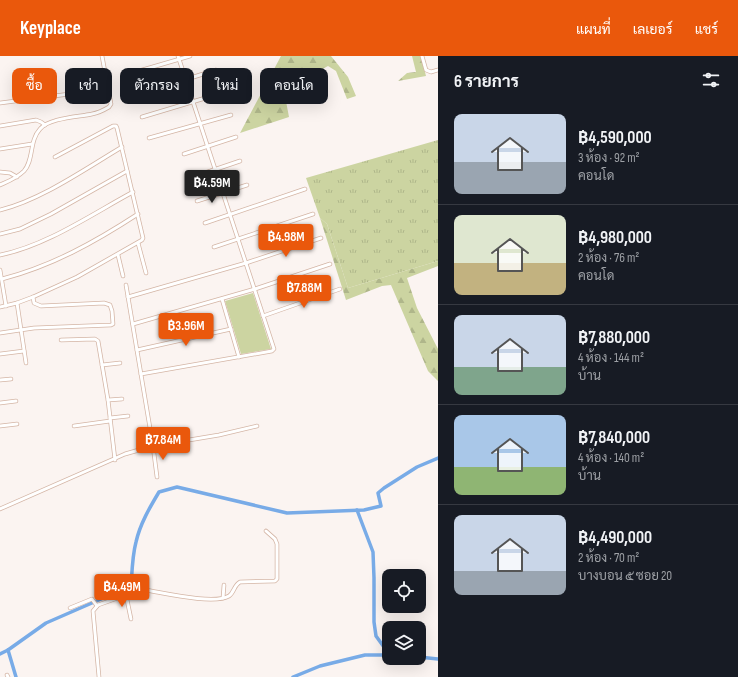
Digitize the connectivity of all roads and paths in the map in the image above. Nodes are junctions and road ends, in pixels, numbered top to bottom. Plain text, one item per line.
1 (102, 56) edge
2 (190, 56) edge
3 (422, 56) edge
4 (178, 58) edge
5 (104, 68) edge
6 (147, 68) edge
7 (182, 68) edge
8 (438, 70) edge
9 (65, 95) edge
10 (0, 103) edge
11 (111, 104) edge
12 (186, 104) edge
13 (194, 104) edge
14 (231, 115) dead end
15 (142, 117) dead end
16 (200, 124) junction
17 (45, 125) junction
18 (0, 126) edge
19 (236, 137) dead end
20 (149, 138) dead end
21 (32, 144) junction
22 (207, 146) junction
23 (122, 147) junction
24 (0, 149) edge
25 (184, 154) dead end
26 (55, 158) dead end
27 (240, 161) dead end
28 (215, 170) junction
29 (128, 171) junction
30 (0, 172) edge
31 (17, 177) junction
32 (190, 178) dead end
33 (247, 184) dead end
34 (0, 185) edge
35 (305, 189) dead end
36 (132, 192) junction
37 (223, 193) junction
38 (197, 200) dead end
39 (0, 210) edge
40 (138, 214) junction
41 (313, 214) dead end
42 (230, 215) junction
43 (205, 223) dead end
44 (0, 234) edge
45 (321, 238) dead end
46 (238, 239) junction
47 (138, 243) junction
48 (214, 247) dead end
49 (0, 255) edge
50 (118, 255) junction
51 (246, 263) junction
52 (330, 264) dead end
53 (0, 270) edge
54 (146, 273) dead end
55 (123, 276) dead end
56 (2, 279) junction
57 (126, 284) dead end
58 (254, 289) junction
59 (340, 289) dead end
60 (33, 297) junction
61 (128, 297) junction
62 (222, 299) junction
63 (16, 303) junction
64 (6, 306) junction
65 (0, 307) edge
66 (263, 316) junction
67 (133, 324) junction
68 (231, 329) junction
69 (21, 330) junction
70 (0, 332) edge
71 (61, 340) dead end
72 (137, 350) junction
73 (24, 351) junction
74 (0, 354) edge
75 (239, 357) junction
76 (26, 363) dead end
77 (120, 363) dead end
78 (102, 365) junction
79 (141, 374) junction
80 (11, 379) dead end
81 (0, 380) edge
82 (122, 399) dead end
83 (108, 400) junction
84 (16, 401) dead end
85 (0, 403) edge
86 (128, 416) dead end
87 (110, 420) junction
88 (17, 424) dead end
89 (0, 426) edge
90 (74, 426) dead end
91 (257, 426) dead end
92 (153, 446) junction
93 (115, 460) junction
94 (157, 477) dead end
95 (0, 509) edge
96 (266, 531) dead end
97 (224, 584) dead end
98 (126, 595) junction
99 (223, 598) junction
100 (95, 603) junction
101 (70, 608) dead end
102 (131, 619) dead end
103 (99, 677) edge

1 - 5 street
2 - 4 street
3 - 8 street
4 - 6 street
4 - 7 street
9 - 10 street
11 - 17 street
12 - 15 street
13 - 16 street
14 - 16 street
16 - 20 street
16 - 22 street
17 - 18 street
17 - 21 street
19 - 22 street
21 - 24 street
21 - 31 street
22 - 25 street
22 - 28 street
23 - 26 street
23 - 29 street
23 - 39 street
27 - 28 street
28 - 32 street
28 - 37 street
29 - 36 street
29 - 44 street
30 - 31 street
31 - 34 street
33 - 37 street
35 - 42 street
36 - 40 street
36 - 49 street
37 - 38 street
37 - 42 street
40 - 47 street
40 - 56 street
41 - 46 street
42 - 43 street
42 - 46 street
45 - 51 street
46 - 48 street
46 - 51 street
47 - 50 street
47 - 54 street
50 - 55 street
50 - 60 street
51 - 58 street
51 - 61 street
52 - 58 street
53 - 56 street
56 - 64 street
57 - 61 street
58 - 62 street
58 - 66 street
59 - 66 street
60 - 63 street
60 - 69 street
61 - 67 street
62 - 67 street
62 - 68 street
63 - 64 street
63 - 69 street
64 - 65 street
66 - 75 street
67 - 72 street
68 - 72 street
68 - 75 street
69 - 70 street
69 - 73 street
71 - 78 street
72 - 79 street
73 - 74 street
73 - 76 street
75 - 79 street
77 - 78 street
78 - 83 street
79 - 92 street
80 - 81 street
82 - 83 street
83 - 87 street
84 - 85 street
86 - 87 street
87 - 90 street
87 - 93 street
88 - 89 street
91 - 92 street
92 - 93 street
92 - 94 street
93 - 95 street
96 - 99 street
97 - 99 street
98 - 99 street
98 - 100 street
98 - 102 street
100 - 101 street
100 - 103 street

